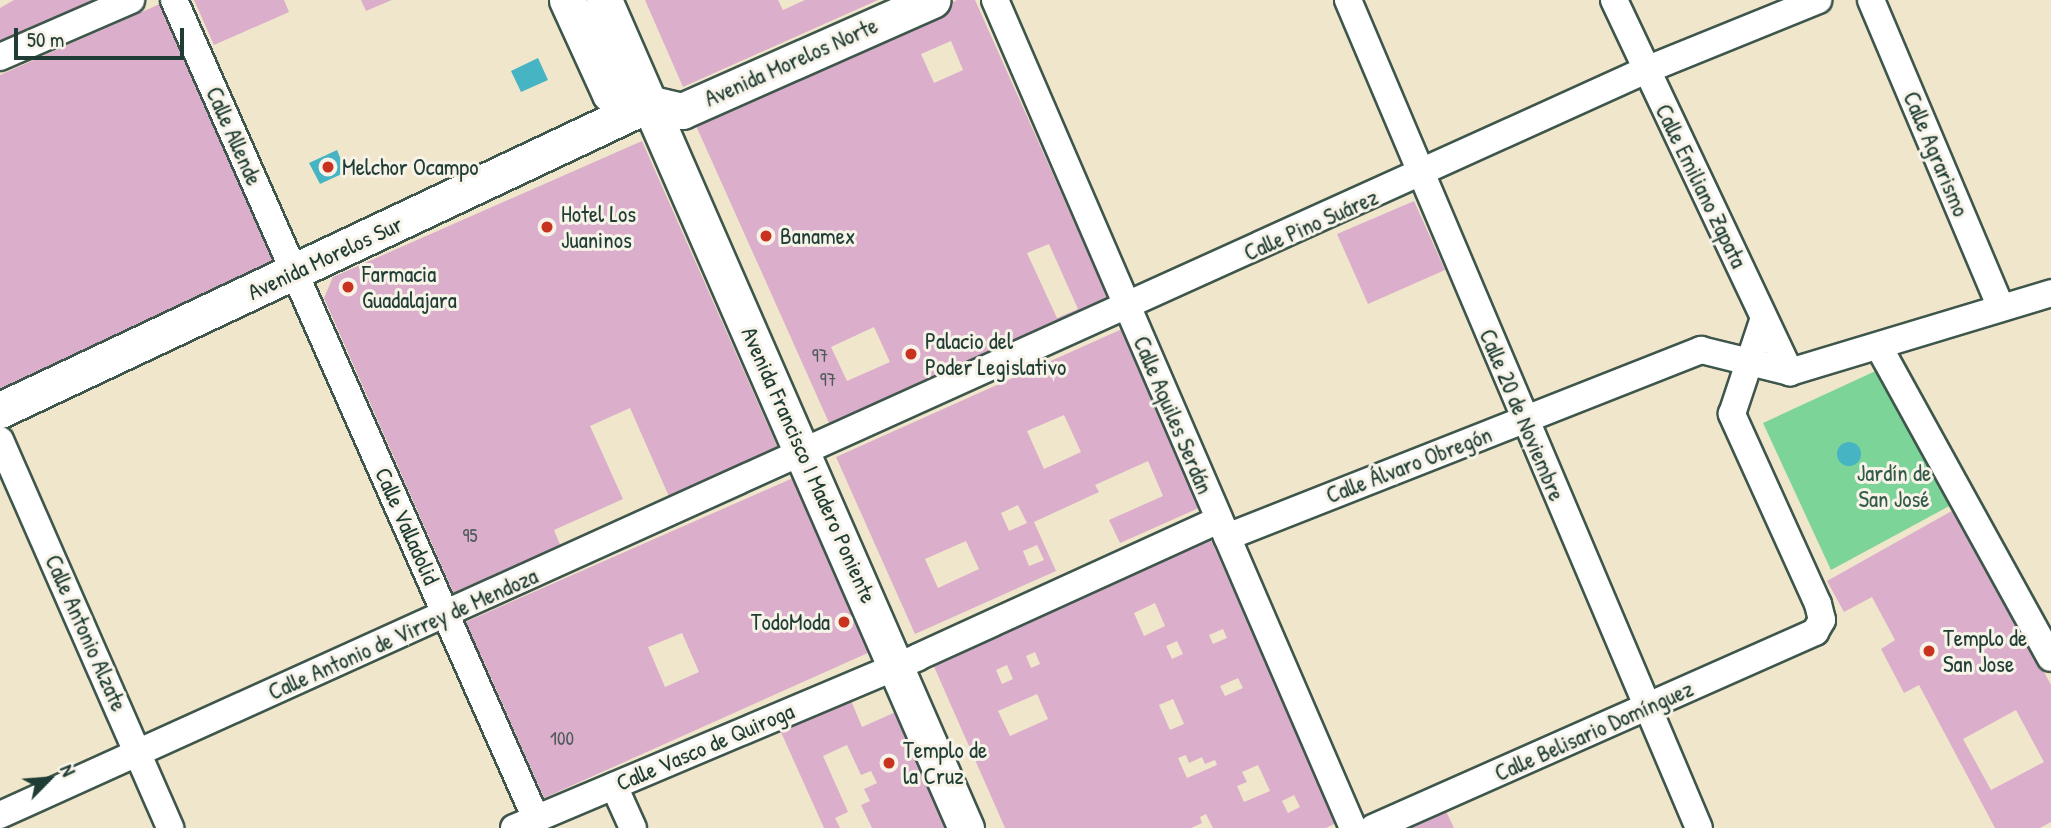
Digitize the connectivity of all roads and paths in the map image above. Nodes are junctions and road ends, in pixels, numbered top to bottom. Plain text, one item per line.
1 (131, 0) edge
2 (174, 0) edge
3 (568, 0) edge
4 (604, 0) edge
5 (932, 0) edge
6 (995, 0) edge
7 (1348, 0) edge
8 (1614, 0) edge
9 (1818, 0) edge
10 (1871, 0) edge
11 (0, 57) edge
12 (1646, 70) junction
13 (649, 104) junction
14 (1424, 174) junction
15 (294, 272) junction
16 (2051, 293) edge
17 (1127, 308) junction
18 (2001, 308) junction
19 (1764, 318) junction
20 (1880, 347) junction
21 (1749, 363) junction
22 (1790, 372) junction
23 (0, 410) edge
24 (1522, 420) junction
25 (0, 440) edge
26 (805, 453) junction
27 (1222, 528) junction
28 (446, 615) junction
29 (2040, 615) edge
30 (2051, 658) edge
31 (896, 666) junction
32 (1647, 708) junction
33 (139, 752) junction
34 (614, 786) junction
35 (0, 814) edge
36 (525, 823) edge
37 (170, 828) edge
38 (633, 828) edge
39 (966, 828) edge
40 (1353, 828) edge
41 (1373, 828) edge
42 (1699, 828) edge

1 - 11 street
2 - 15 street, Calle Allende
3 - 13 main road, Avenida Morelos Norte
4 - 13 main road, Avenida Francisco I Madero Poniente
5 - 13 main road, Avenida Morelos Norte
6 - 17 street, Calle Aquiles Serdán
7 - 14 street, Calle 20 de Noviembre
8 - 12 street, Calle Emiliano Zapata
9 - 12 street, Calle Pino Suárez
10 - 18 street, Calle Agrarismo
12 - 14 street, Calle Pino Suárez
12 - 19 street, Calle Emiliano Zapata
13 - 15 main road, Avenida Morelos Sur
13 - 26 main road, Avenida Francisco I Madero Poniente
14 - 17 street, Calle Pino Suárez
14 - 24 street, Calle 20 de Noviembre
15 - 23 main road, Avenida Morelos Sur
15 - 28 street, Calle Valladolid
16 - 18 street
17 - 26 street, Calle Pino Suárez
17 - 27 street, Calle Aquiles Serdán
18 - 20 street
19 - 21 street
19 - 22 street, Calle Emiliano Zapata
20 - 22 street
20 - 29 street
21 - 22 street, Calle Álvaro Obregón
21 - 24 street, Calle Álvaro Obregón
21 - 32 street, Calle Belisario Domínguez
24 - 27 street, Calle Álvaro Obregón
24 - 32 street, Calle 20 de Noviembre
25 - 33 street, Calle Antonio Alzate
26 - 28 street, Calle Antonio de Virrey de Mendoza
26 - 31 main road, Avenida Francisco I Madero Poniente
27 - 31 street, Calle Álvaro Obregón
27 - 40 street, Calle Aquiles Serdán
28 - 33 street, Calle Antonio de Virrey de Mendoza
28 - 36 street, Calle Valladolid
29 - 30 street
31 - 34 street, Calle Vasco de Quiroga
31 - 39 main road, Avenida Francisco I Madero Poniente
32 - 41 street, Calle Belisario Domínguez
32 - 42 street, Calle 20 de Noviembre
33 - 35 street, Calle Antonio de Virrey de Mendoza
33 - 37 street, Calle Antonio Alzate
34 - 36 street, Calle Vasco de Quiroga
34 - 38 street

